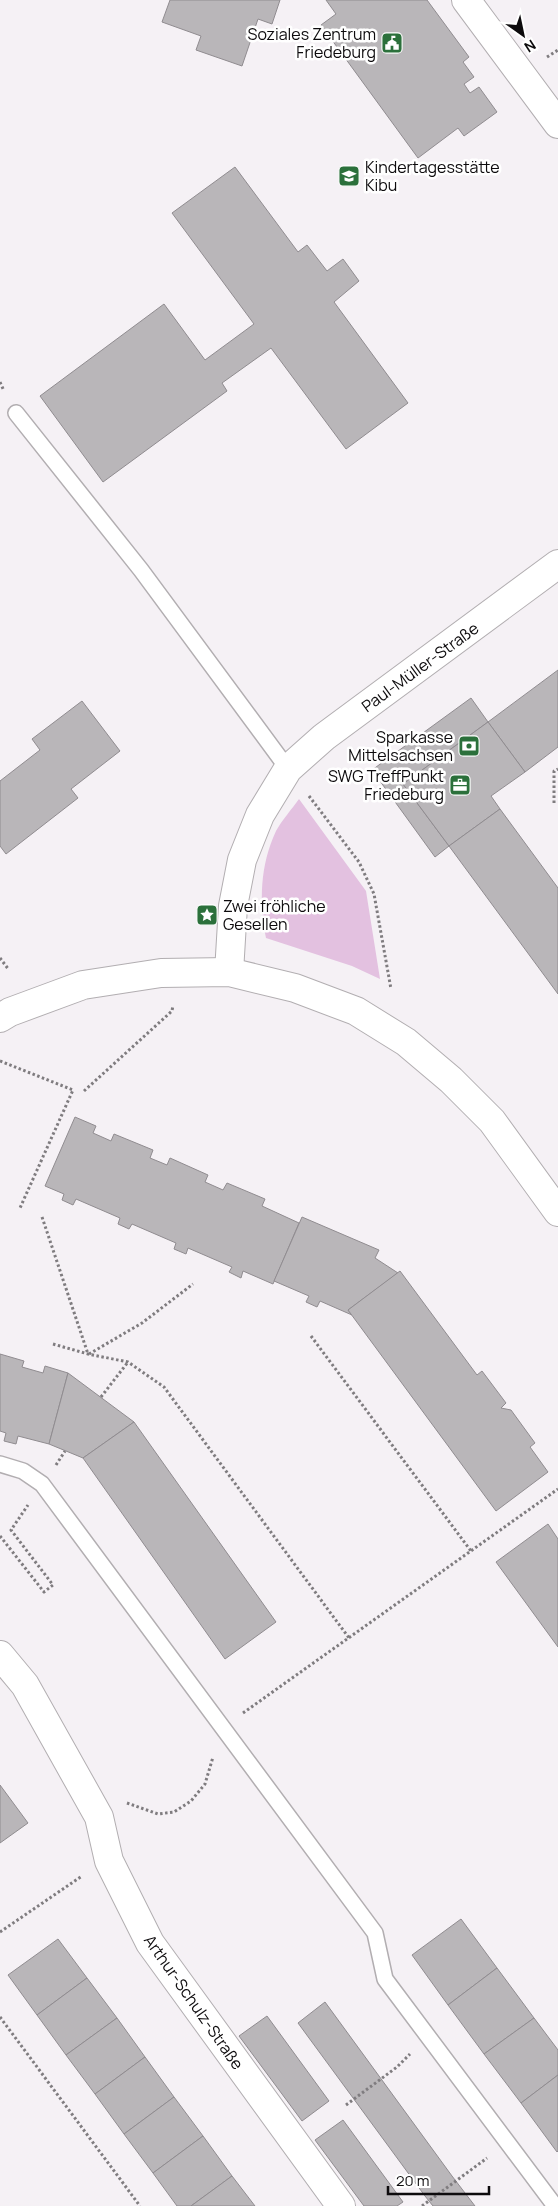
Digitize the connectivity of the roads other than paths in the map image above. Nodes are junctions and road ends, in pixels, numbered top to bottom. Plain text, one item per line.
1 (466, 0) edge
2 (555, 113) edge
3 (16, 414) dead end
4 (558, 564) edge
5 (288, 770) junction
6 (229, 972) junction
7 (0, 1018) edge
8 (558, 1212) edge
9 (0, 1464) edge
10 (0, 1655) edge
11 (341, 2206) edge
12 (555, 2206) edge

1 - 2 street
3 - 5 lane
4 - 5 street, Paul-Müller-Straße
5 - 6 street, Paul-Müller-Straße
6 - 7 street
6 - 8 street
9 - 12 lane
10 - 11 street, Arthur-Schulz-Straße

